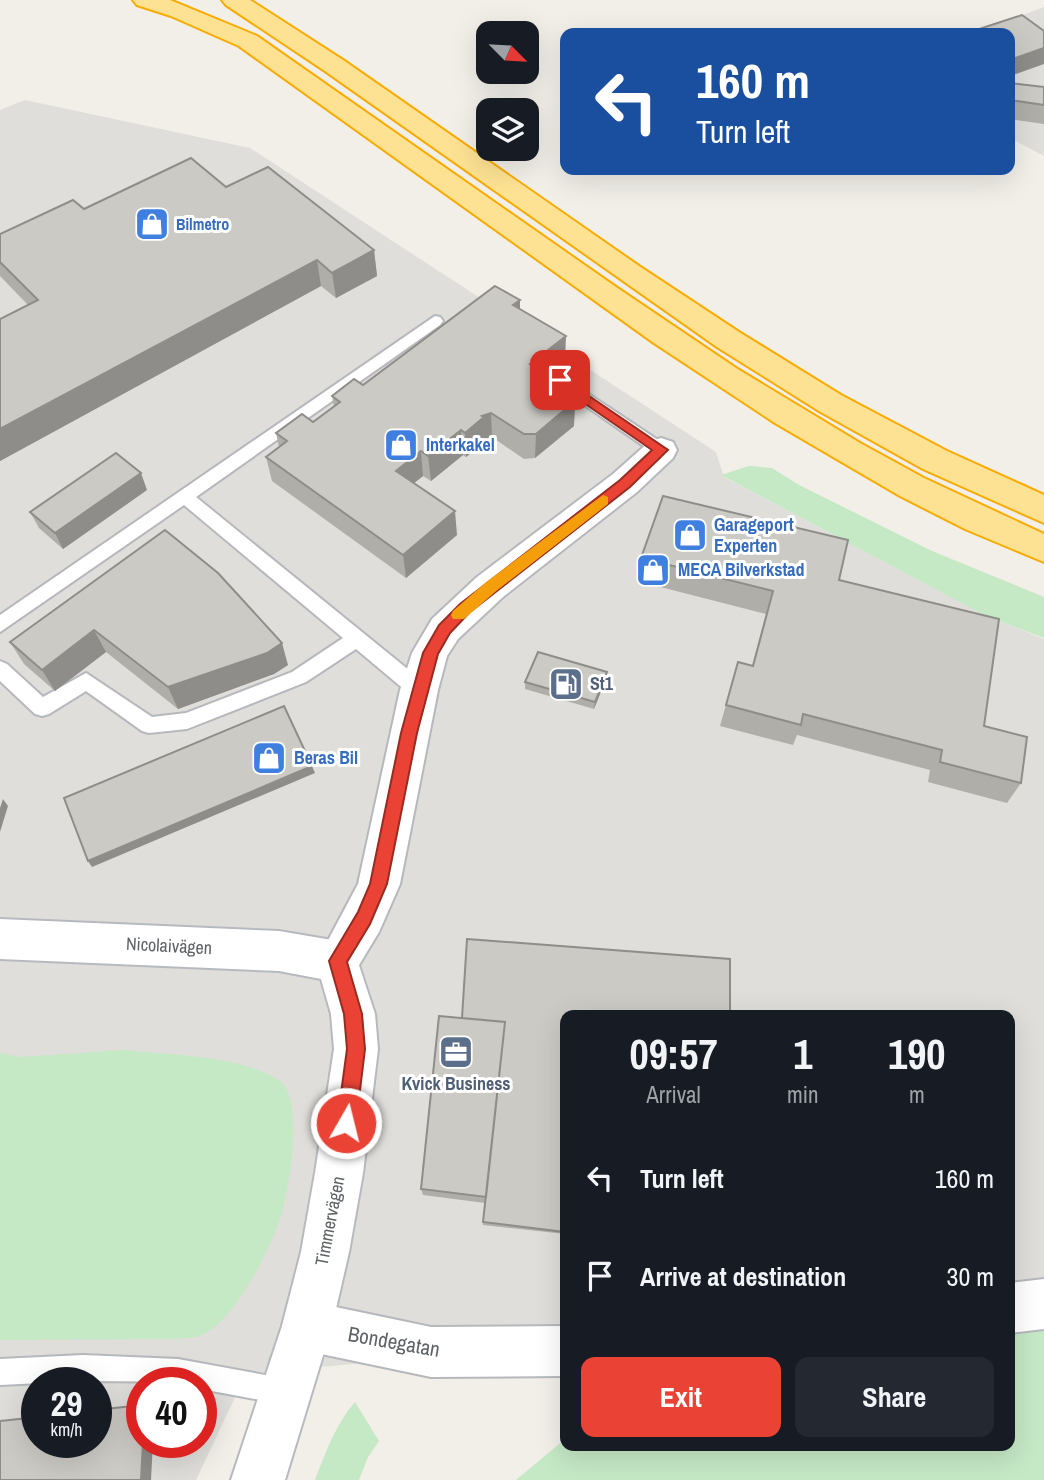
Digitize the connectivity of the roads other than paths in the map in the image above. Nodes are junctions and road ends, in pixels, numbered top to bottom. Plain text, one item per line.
1 (145, 0) edge
2 (234, 0) edge
3 (435, 321) dead end
4 (560, 380) edge
5 (661, 450) joint
6 (184, 496) junction
7 (1044, 510) edge
8 (1044, 549) edge
9 (0, 625) edge
10 (356, 639) junction
11 (0, 669) edge
12 (419, 691) junction
13 (0, 939) edge
14 (338, 961) junction
15 (1044, 1304) edge
16 (1015, 1307) edge
17 (307, 1326) junction
18 (560, 1351) edge
19 (0, 1371) edge
20 (287, 1391) junction
21 (258, 1480) edge

1 - 8 highway
2 - 7 highway
3 - 6 lane
4 - 5 lane
5 - 12 street
6 - 9 lane
6 - 10 lane
10 - 11 lane
10 - 12 lane
12 - 14 street
13 - 14 street, Nicolaivägen
14 - 17 street, Timmervägen
15 - 16 street
17 - 18 street, Bondegatan
17 - 20 street, Timmervägen
19 - 20 lane
20 - 21 street, Timmervägen

